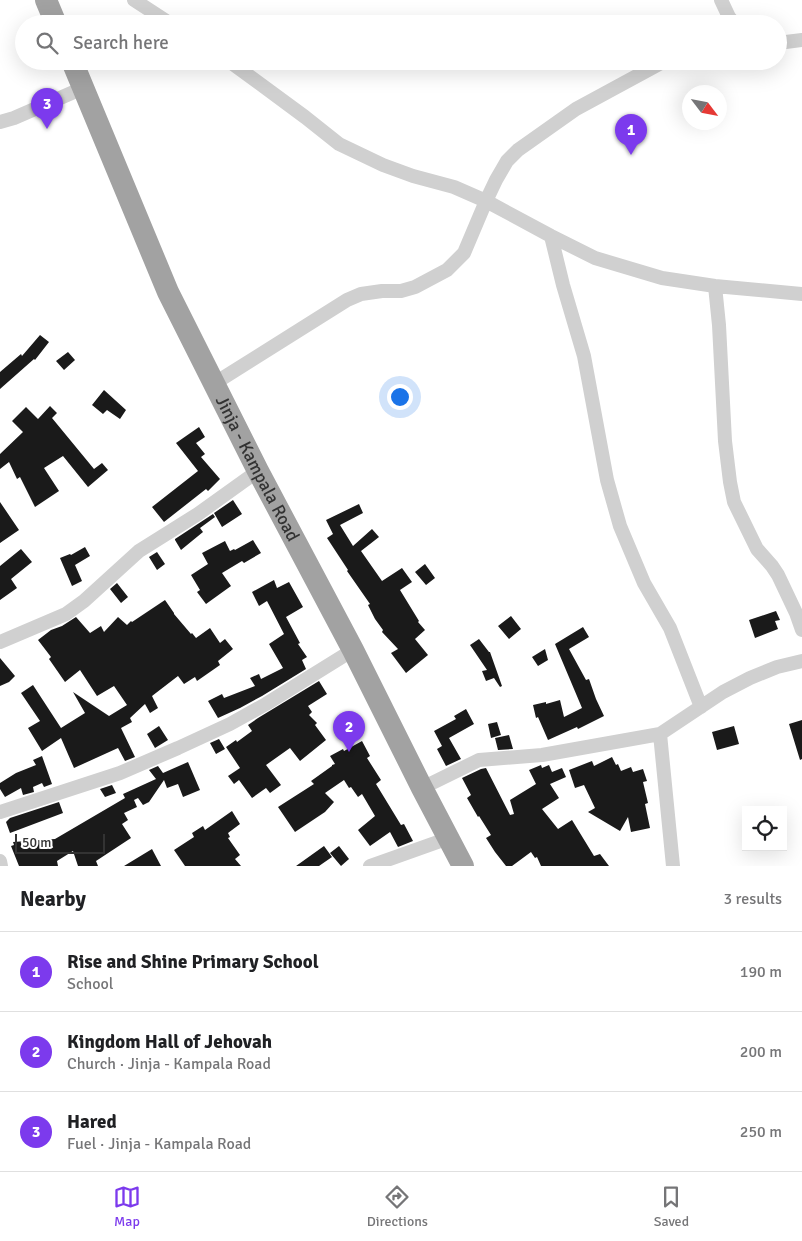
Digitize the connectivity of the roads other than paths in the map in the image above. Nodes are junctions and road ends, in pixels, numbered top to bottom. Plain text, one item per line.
1 (46, 0) edge
2 (134, 0) edge
3 (721, 0) edge
4 (52, 15) edge
5 (157, 15) edge
6 (728, 15) edge
7 (802, 40) edge
8 (787, 42) edge
9 (76, 70) edge
10 (241, 70) edge
11 (648, 70) edge
12 (83, 88) junction
13 (0, 122) edge
14 (486, 201) junction
15 (551, 236) junction
16 (714, 286) junction
17 (802, 294) edge
18 (215, 383) junction
19 (258, 471) junction
20 (802, 630) edge
21 (0, 642) edge
22 (353, 650) junction
23 (802, 661) edge
24 (701, 707) junction
25 (660, 734) junction
26 (422, 788) junction
27 (0, 812) edge
28 (449, 838) junction
29 (0, 861) edge
30 (1, 866) edge
31 (370, 866) edge
32 (463, 866) edge
33 (673, 866) edge

1 - 4 highway
2 - 5 street
3 - 6 street
7 - 8 street
9 - 12 highway, Jinja - Kampala Road
10 - 14 street
11 - 14 street
12 - 13 street
12 - 18 highway, Jinja - Kampala Road
14 - 15 street
14 - 18 street
15 - 16 street
15 - 24 street
16 - 17 street
16 - 20 street
18 - 19 highway, Jinja - Kampala Road
19 - 21 street
19 - 22 highway, Jinja - Kampala Road
22 - 26 highway, Jinja - Kampala Road
22 - 27 street
23 - 24 street
24 - 25 street
25 - 26 street
25 - 33 street
26 - 28 highway, Jinja - Kampala Road
28 - 31 street
28 - 32 highway, Jinja - Kampala Road
29 - 30 street

